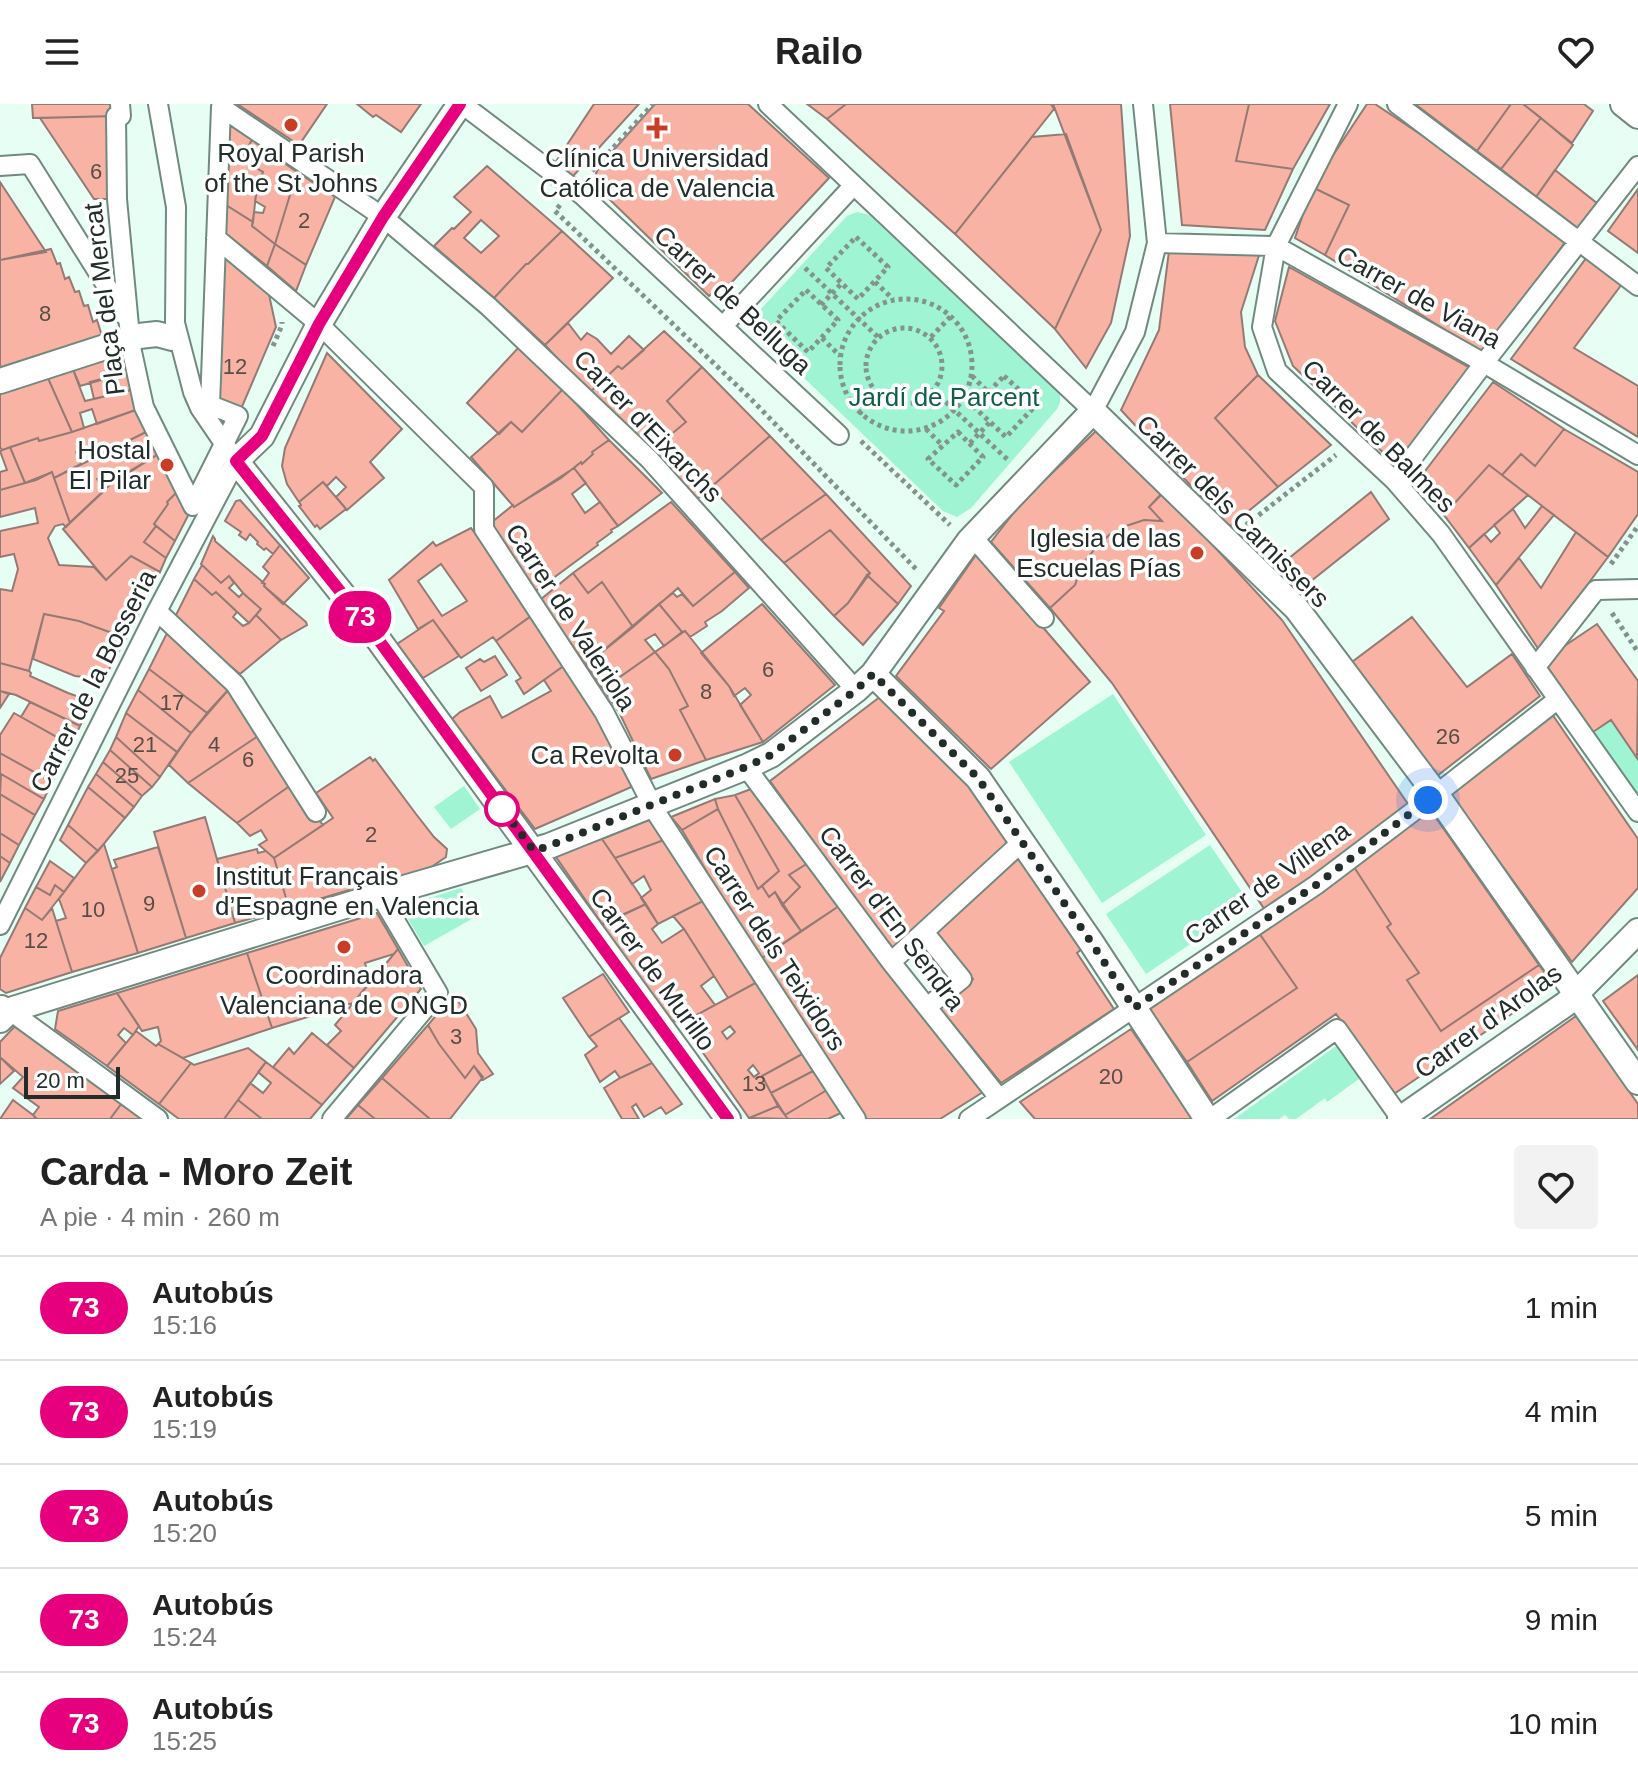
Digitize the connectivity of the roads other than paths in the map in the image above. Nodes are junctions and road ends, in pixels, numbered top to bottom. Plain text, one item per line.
1 (120, 104) edge
2 (158, 104) edge
3 (461, 104) edge
4 (768, 104) edge
5 (1143, 104) edge
6 (1348, 104) edge
7 (1397, 104) edge
8 (1623, 104) edge
9 (222, 106) edge
10 (1638, 116) edge
11 (0, 166) edge
12 (1638, 166) edge
13 (853, 186) junction
14 (383, 217) junction
15 (216, 238) junction
16 (1578, 241) junction
17 (1157, 243) junction
18 (1276, 246) junction
19 (1638, 286) edge
20 (319, 324) junction
21 (723, 326) junction
22 (132, 332) junction
23 (178, 344) junction
24 (1484, 363) junction
25 (0, 381) edge
26 (1093, 411) junction
27 (848, 436) road end
28 (230, 452) junction
29 (1638, 455) edge
30 (1395, 481) junction
31 (969, 541) junction
32 (1638, 589) edge
33 (157, 611) junction
34 (1044, 618) dead end
35 (1535, 668) junction
36 (864, 682) junction
37 (1557, 700) junction
38 (746, 767) junction
39 (1436, 794) junction
40 (652, 805) junction
41 (316, 812) dead end
42 (1638, 812) edge
43 (1022, 842) junction
44 (534, 851) junction
45 (380, 895) junction
46 (0, 925) edge
47 (1638, 931) edge
48 (924, 932) junction
49 (891, 962) junction
50 (1576, 995) junction
51 (927, 1007) junction
52 (1134, 1008) junction
53 (3, 1011) edge
54 (1638, 1082) edge
55 (999, 1098) junction
56 (158, 1119) edge
57 (332, 1119) edge
58 (728, 1119) edge
59 (856, 1119) edge
60 (969, 1119) edge
61 (1209, 1119) edge
62 (1400, 1119) edge

1 - 22 street, Plaça del Mercat
2 - 23 street
3 - 14 street
3 - 21 street, Carrer de Belluga
4 - 13 street
5 - 17 street
6 - 18 street, Carrer de Balmes
7 - 16 street
8 - 10 street
9 - 14 street, Carrer d'Eixarchs
9 - 15 street, Plaça del Mercat
11 - 22 street
12 - 16 street
13 - 21 street
13 - 26 street
14 - 20 street
14 - 36 street, Carrer d'Eixarchs
15 - 20 street, Carrer de Valeriola
15 - 28 street, Plaça del Mercat
16 - 19 street
16 - 24 street
17 - 18 street, Carrer de Viana
17 - 26 street
18 - 24 street, Carrer de Viana
18 - 30 street, Carrer de Balmes
20 - 28 street
20 - 40 street, Carrer de Valeriola
21 - 27 street, Carrer de Belluga
22 - 23 street
22 - 25 street
22 - 28 street, Plaça del Mercat
23 - 28 street
24 - 29 street, Carrer de Viana
24 - 30 street
26 - 31 street
26 - 39 street, Carrer dels Carnissers
28 - 33 street, Carrer de la Bosseria
28 - 44 street, Carrer de Murillo
30 - 35 street, Carrer de Balmes
31 - 34 street
31 - 36 street
32 - 35 street
33 - 41 street
33 - 46 street, Carrer de la Bosseria
35 - 37 street, Carrer de Balmes
36 - 38 street
36 - 43 street
37 - 39 street, Carrer de Villena
37 - 42 street, Carrer de Balmes
38 - 40 street
38 - 49 street, Carrer d'En Sendra
39 - 50 street, Carrer dels Carnissers
39 - 52 street, Carrer de Villena
40 - 44 street
40 - 59 street, Carrer dels Teixidors
43 - 48 street
43 - 52 street
44 - 45 street
44 - 58 street, Carrer de Murillo
45 - 53 street
45 - 57 street
47 - 50 street, Carrer d'Arolas
48 - 49 street
48 - 51 street
49 - 51 street, Carrer d'En Sendra
50 - 54 street, Carrer dels Carnissers
50 - 62 street, Carrer d'Arolas
51 - 55 street, Carrer d'En Sendra
52 - 55 street, Carrer de Villena
52 - 61 street
53 - 56 street
55 - 60 street, Carrer de Villena
61 - 62 street

